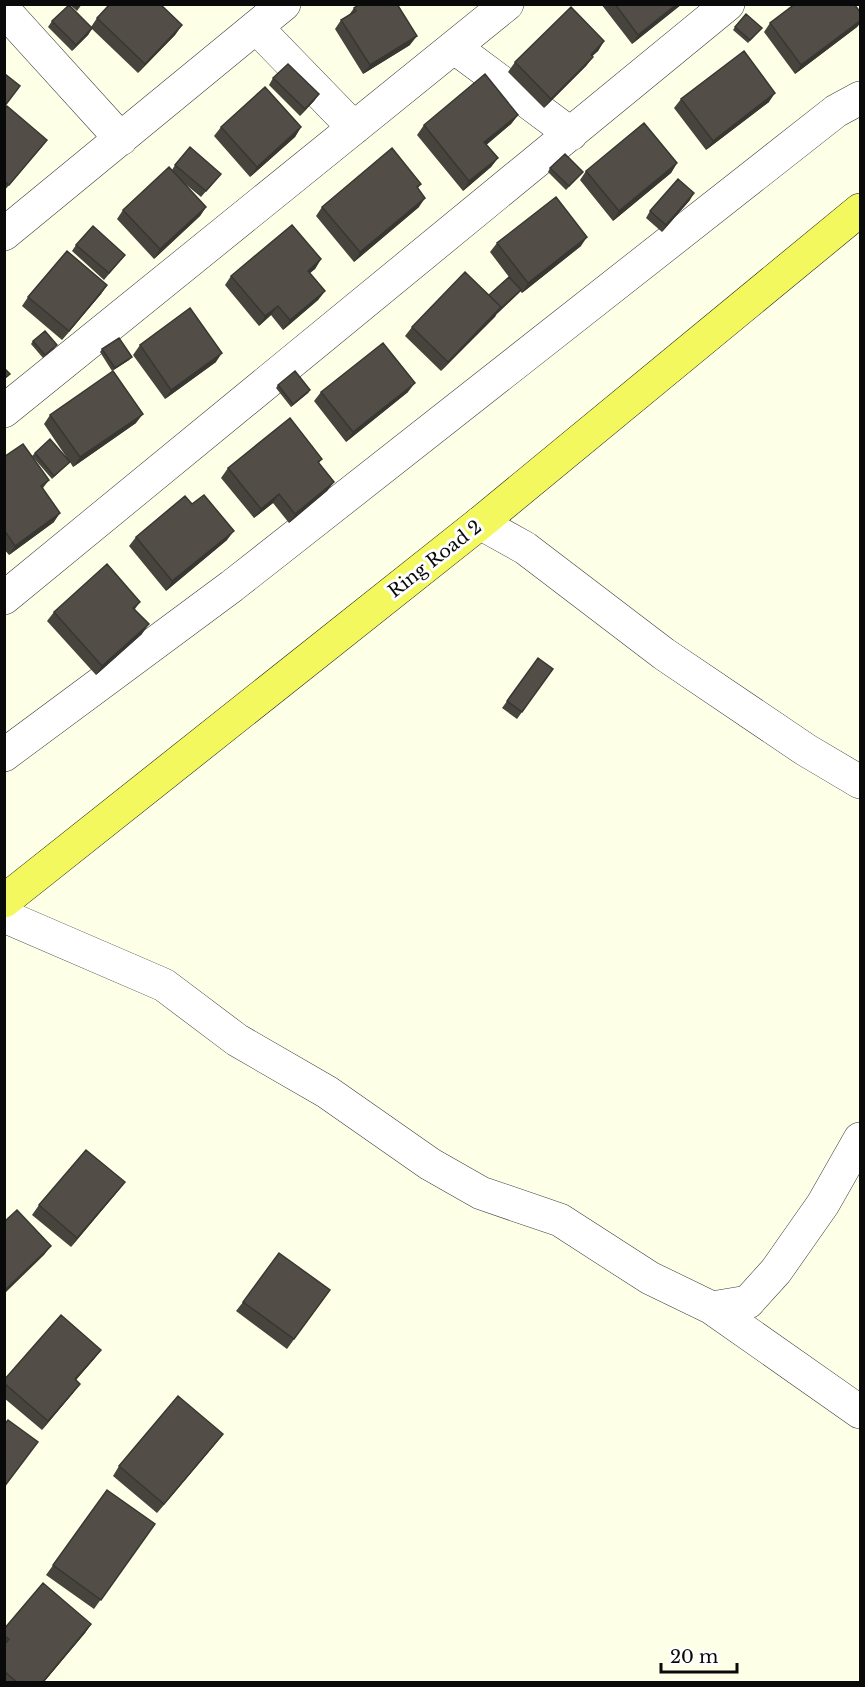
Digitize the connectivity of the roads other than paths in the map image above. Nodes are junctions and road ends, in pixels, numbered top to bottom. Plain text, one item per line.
1 (284, 4) edge
2 (507, 4) edge
3 (728, 4) edge
4 (4, 10) edge
5 (256, 27) junction
6 (454, 47) junction
7 (861, 98) edge
8 (354, 128) junction
9 (571, 134) junction
10 (121, 139) junction
11 (861, 210) edge
12 (4, 234) edge
13 (4, 411) edge
14 (480, 523) junction
15 (4, 598) edge
16 (4, 755) edge
17 (861, 782) edge
18 (4, 901) edge
19 (4, 916) edge
20 (861, 1139) edge
21 (712, 1308) junction
22 (861, 1413) edge

1 - 5 street
2 - 6 street
3 - 9 street
4 - 10 street
5 - 8 street
5 - 10 street
6 - 8 street
6 - 9 street
7 - 16 street
8 - 13 street
9 - 15 street
10 - 12 street
11 - 14 main road, Ring Road 2
14 - 17 street
14 - 18 main road, Ring Road 2
19 - 21 street
20 - 21 street
21 - 22 street

